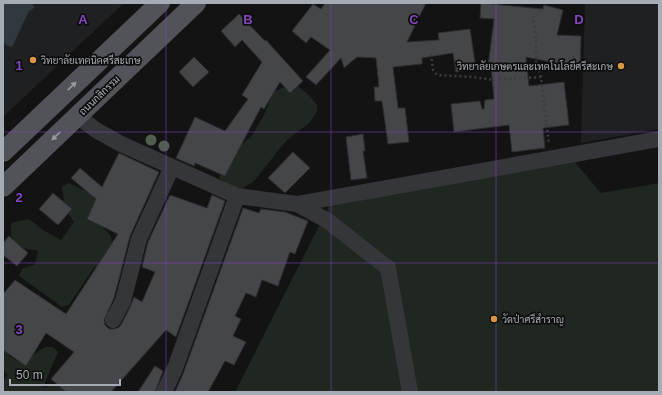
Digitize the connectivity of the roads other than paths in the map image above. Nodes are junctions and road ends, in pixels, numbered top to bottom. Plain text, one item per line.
1 (160, 3) edge
2 (196, 3) edge
3 (138, 24) junction
4 (155, 42) junction
5 (77, 116) junction
6 (659, 139) edge
7 (3, 152) edge
8 (172, 167) junction
9 (3, 187) edge
10 (237, 196) junction
11 (297, 204) junction
12 (112, 320) dead end
13 (164, 392) edge
14 (410, 392) edge

1 - 3 main road
2 - 4 main road, ถนนกสิกรรม
3 - 4 street
7 -> 3 main road
4 - 5 main road, ถนนกสิกรรม
5 - 8 street
5 -> 9 main road, ถนนกสิกรรม
6 - 11 street
8 - 10 street
8 - 12 street
10 - 11 street
10 - 13 street
11 - 14 street

